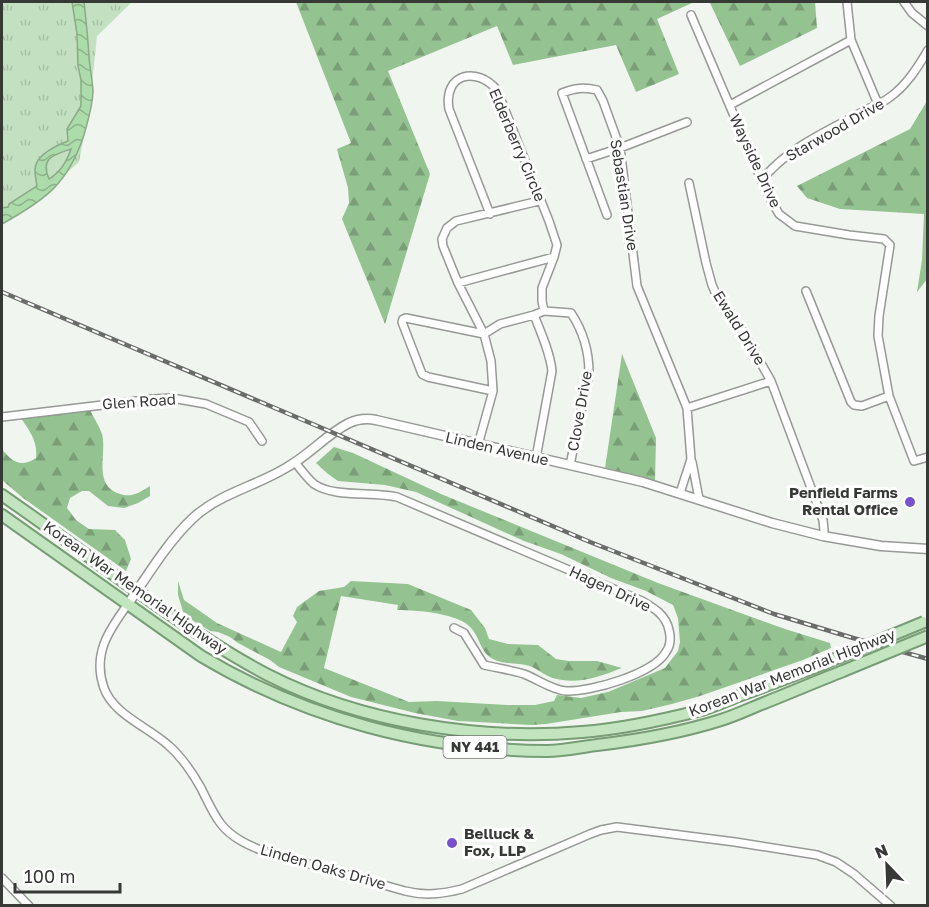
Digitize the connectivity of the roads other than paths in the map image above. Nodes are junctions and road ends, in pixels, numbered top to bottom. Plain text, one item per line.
1 (847, 2) edge
2 (904, 2) edge
3 (691, 15) dead end
4 (927, 26) edge
5 (851, 40) junction
6 (927, 50) edge
7 (878, 104) junction
8 (730, 105) junction
9 (687, 122) dead end
10 (620, 148) junction
11 (586, 159) junction
12 (762, 180) junction
13 (689, 183) dead end
14 (540, 201) junction
15 (490, 214) junction
16 (607, 215) dead end
17 (554, 257) junction
18 (458, 283) junction
19 (806, 291) dead end
20 (544, 311) junction
21 (534, 315) junction
22 (484, 334) junction
23 (771, 381) junction
24 (493, 391) junction
25 (889, 396) junction
26 (687, 408) junction
27 (2, 417) edge
28 (262, 441) dead end
29 (478, 445) junction
30 (927, 457) edge
31 (536, 458) junction
32 (691, 459) junction
33 (295, 462) junction
34 (570, 465) junction
35 (680, 493) junction
36 (2, 495) edge
37 (699, 499) junction
38 (2, 515) edge
39 (823, 536) junction
40 (927, 549) edge
41 (137, 591) junction
42 (128, 604) junction
43 (926, 622) edge
44 (454, 628) dead end
45 (927, 636) edge
46 (2, 878) edge
47 (29, 906) edge
48 (891, 906) edge

1 - 5 street
2 - 4 street
3 - 8 street, Wayside Drive
5 - 7 street
5 - 8 street
6 - 7 street, Starwood Drive
7 - 12 street, Starwood Drive
8 - 12 street, Wayside Drive
9 - 10 street
10 - 11 street
10 - 11 street, Sebastian Drive
10 - 26 street, Sebastian Drive
11 - 16 street, Sebastian Drive
12 - 25 street, Wayside Drive
13 - 23 street, Ewald Drive
14 - 15 street
14 - 15 street, Elderberry Circle
14 - 17 street, Elderberry Circle
15 - 18 street
17 - 18 street
17 - 20 street, Elderberry Circle
18 - 22 street
19 - 25 street
20 - 21 street
20 - 34 street, Clove Drive
21 - 22 street
21 - 31 street
22 - 24 street
22 - 24 street
23 - 26 street
23 - 39 street, Ewald Drive
24 - 29 street
25 - 30 street, Wayside Drive
26 - 32 street, Sebastian Drive
27 - 28 street, Glen Road
29 - 31 street, Linden Avenue
29 - 33 street, Linden Avenue
31 - 34 street, Linden Avenue
32 - 35 street, Sebastian Drive
32 - 37 street, Sebastian Drive
33 - 41 street, Linden Avenue
33 - 44 street, Hagen Drive
34 - 35 street, Linden Avenue
35 - 37 street, Linden Avenue
36 - 41 main road, Korean War Memorial Highway / NY 441
37 - 39 street, Linden Avenue
38 - 42 main road, Korean War Memorial Highway / NY 441
39 - 40 street, Linden Avenue
41 - 42 street, Linden Avenue
41 - 43 main road, Korean War Memorial Highway / NY 441, bridge
42 - 45 main road, Korean War Memorial Highway / NY 441, bridge
42 - 48 street, Linden Oaks Drive
46 - 47 street

